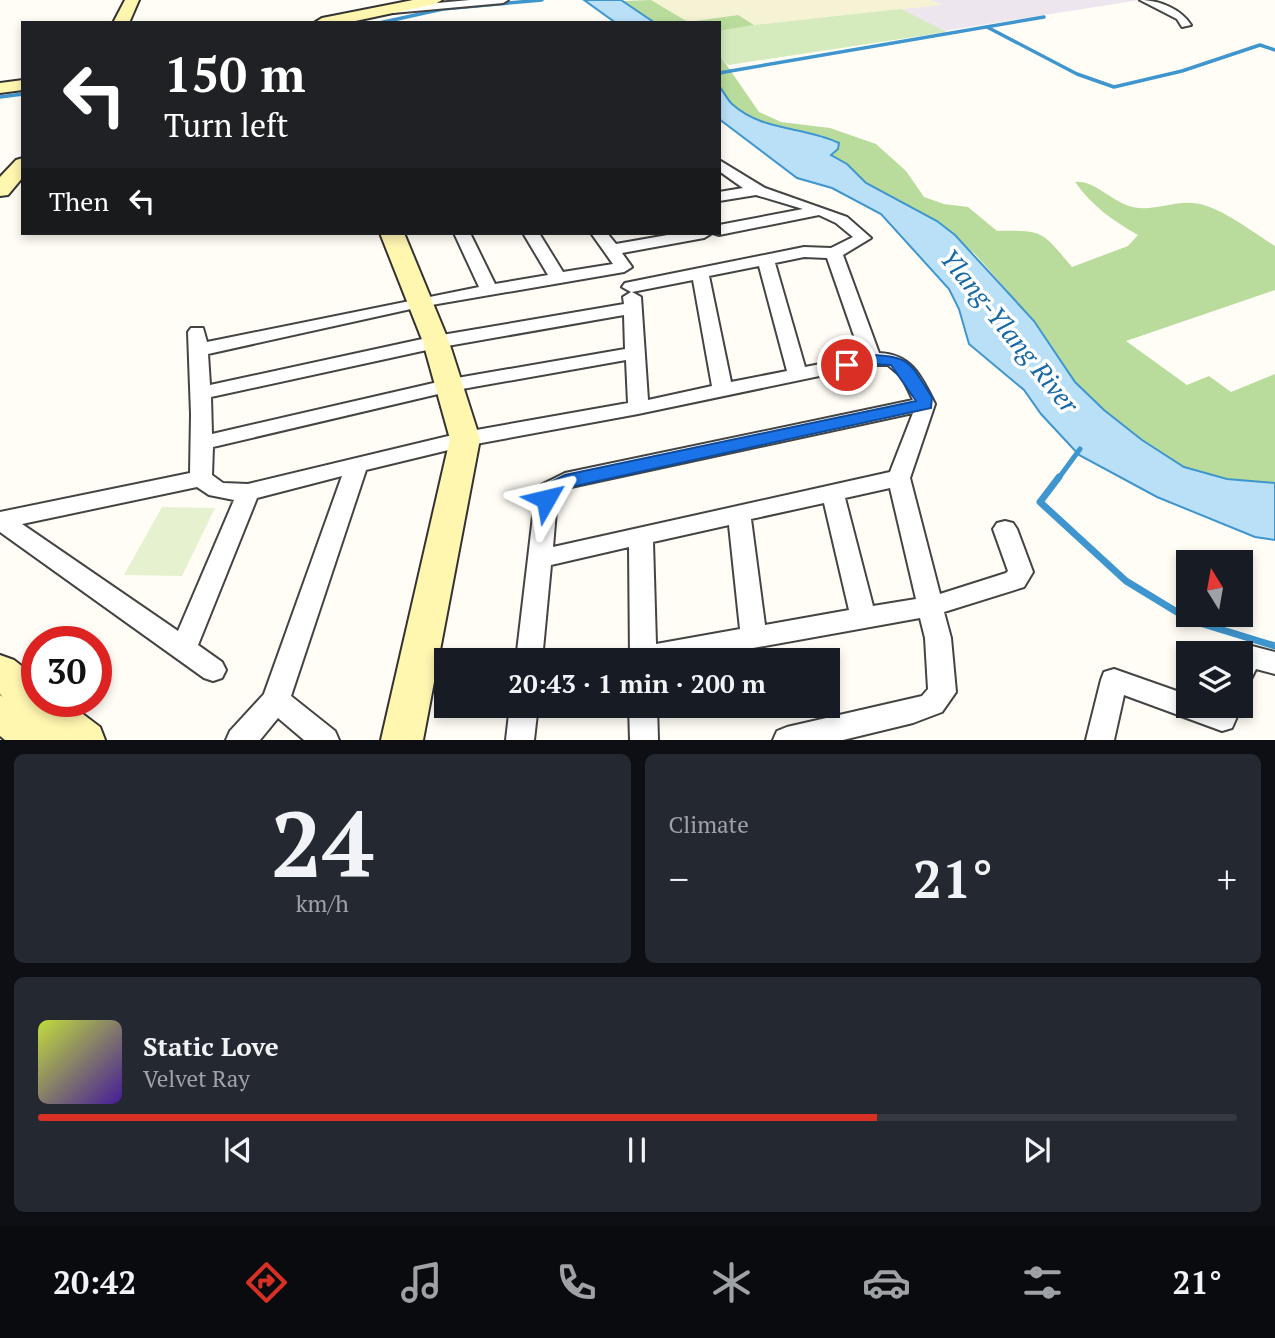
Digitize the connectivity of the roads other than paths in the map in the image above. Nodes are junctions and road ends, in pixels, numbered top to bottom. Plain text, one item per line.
1 (132, 0) edge
2 (435, 0) edge
3 (503, 0) edge
4 (1145, 0) edge
5 (381, 10) junction
6 (122, 21) edge
7 (331, 21) edge
8 (1186, 25) dead end
9 (21, 85) edge
10 (0, 88) edge
11 (21, 166) edge
12 (721, 166) edge
13 (0, 190) edge
14 (758, 190) junction
15 (721, 197) edge
16 (819, 211) junction
17 (721, 230) edge
18 (393, 235) edge
19 (463, 235) edge
20 (532, 235) edge
21 (601, 235) edge
22 (693, 235) edge
23 (612, 250) junction
24 (834, 253) junction
25 (766, 260) junction
26 (624, 267) junction
27 (700, 273) junction
28 (559, 280) junction
29 (631, 287) junction
30 (490, 292) junction
31 (420, 302) junction
32 (632, 308) junction
33 (436, 342) junction
34 (635, 353) junction
35 (872, 359) junction
36 (798, 376) junction
37 (451, 385) junction
38 (723, 391) junction
39 (201, 393) junction
40 (925, 404) junction
41 (638, 408) junction
42 (466, 439) junction
43 (202, 443) junction
44 (357, 466) junction
45 (202, 478) junction
46 (899, 478) junction
47 (248, 492) junction
48 (833, 493) junction
49 (739, 514) junction
50 (0, 520) edge
51 (1005, 529) dead end
52 (641, 536) junction
53 (540, 559) junction
54 (931, 606) junction
55 (863, 618) junction
56 (754, 637) junction
57 (184, 647) junction
58 (530, 648) edge
59 (642, 648) edge
60 (698, 648) edge
61 (1253, 657) edge
62 (1275, 663) edge
63 (213, 670) dead end
64 (0, 671) edge
65 (276, 700) junction
66 (1176, 702) edge
67 (523, 718) edge
68 (643, 718) edge
69 (40, 721) edge
70 (240, 740) edge
71 (325, 740) edge
72 (402, 740) edge
73 (520, 740) edge
74 (643, 740) edge
75 (787, 740) edge
76 (1100, 740) edge

1 - 6 street
2 - 5 street
3 - 5 street
4 - 8 street
5 - 7 street
9 - 10 street
11 - 13 street
12 - 14 street
14 - 15 street
14 - 16 street
16 - 17 street
16 - 24 street
18 - 31 street
19 - 30 street
20 - 28 street
21 - 23 street
22 - 23 street
23 - 26 street
24 - 25 street
24 - 35 street
25 - 27 street
25 - 36 street
26 - 28 street
26 - 29 street
27 - 29 street
27 - 38 street
28 - 30 street
29 - 32 street
30 - 31 street
31 - 33 street
31 - 39 street
32 - 33 street
32 - 34 street
33 - 37 street
33 - 39 street
34 - 37 street
34 - 41 street
35 - 36 street
35 - 40 street
36 - 38 street
37 - 42 street
37 - 43 street
38 - 41 street
39 - 43 street
40 - 46 street
40 - 53 street
41 - 42 street
42 - 44 street
42 - 72 street
43 - 45 street
44 - 47 street
44 - 65 street
45 - 47 street
45 - 50 street
46 - 48 street
46 - 54 street
47 - 57 street
48 - 49 street
48 - 55 street
49 - 52 street
49 - 56 street
50 - 57 street
51 - 54 street
52 - 53 street
52 - 59 street
53 - 58 street
54 - 55 street
54 - 75 street
55 - 56 street
56 - 60 street
57 - 63 street
61 - 62 street
64 - 69 street
65 - 70 street
65 - 71 street
66 - 76 street
67 - 73 street
68 - 74 street

